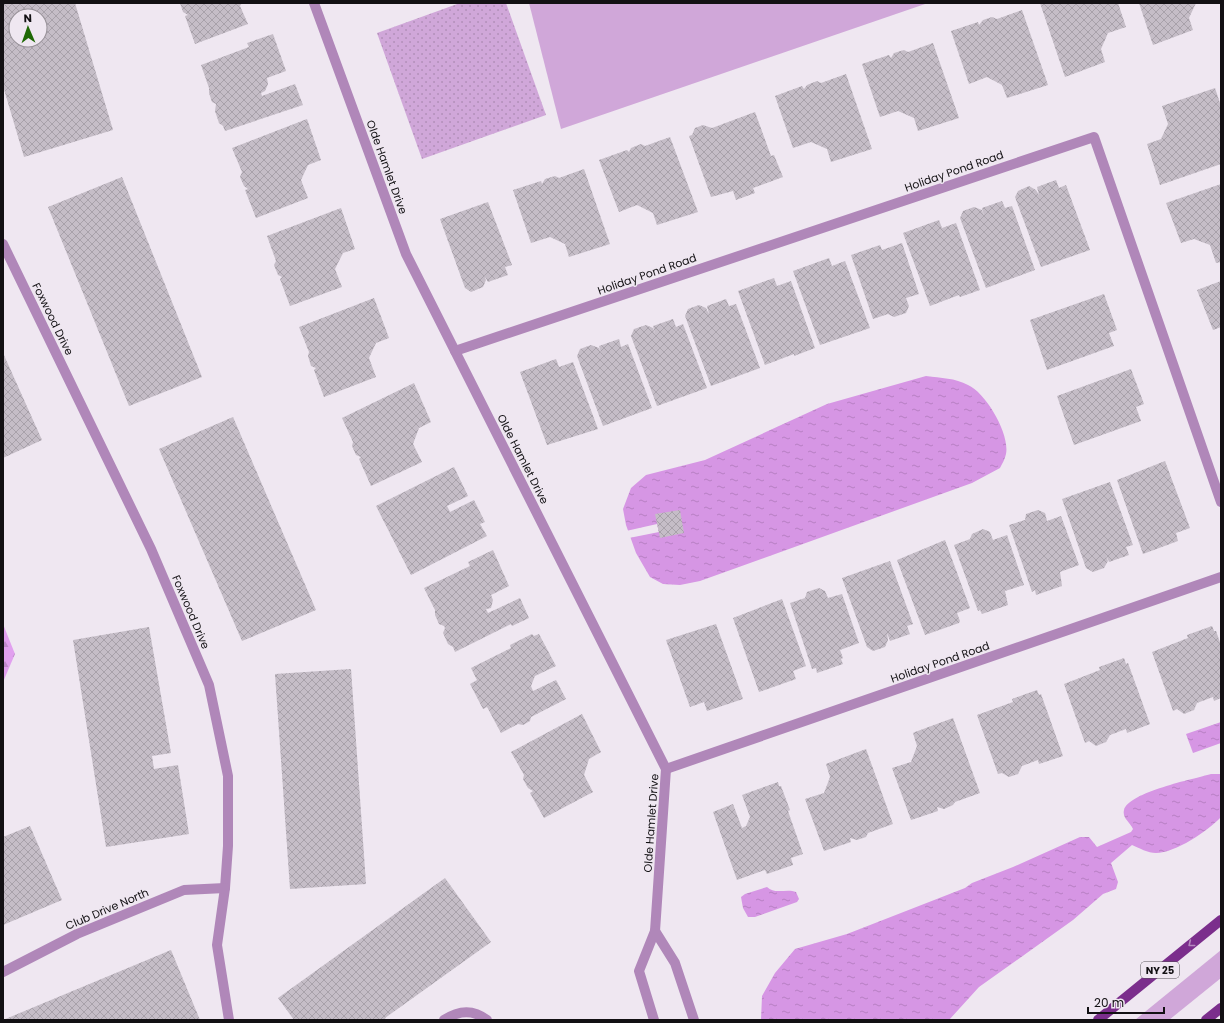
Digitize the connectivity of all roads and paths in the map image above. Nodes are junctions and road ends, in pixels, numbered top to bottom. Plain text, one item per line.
1 (314, 3) edge
2 (3, 244) edge
3 (456, 351) junction
4 (1221, 502) edge
5 (1221, 577) edge
6 (666, 769) junction
7 (225, 888) junction
8 (1221, 920) edge
9 (656, 931) junction
10 (3, 972) edge
11 (1221, 1008) edge
12 (229, 1020) edge
13 (444, 1020) edge
14 (487, 1020) edge
15 (654, 1020) edge
16 (694, 1020) edge
17 (1098, 1020) edge
18 (1206, 1020) edge

1 - 3 street, Olde Hamlet Drive
2 - 7 street, Foxwood Drive
3 - 4 street, Holiday Pond Road
3 - 6 street, Olde Hamlet Drive
5 - 6 street, Holiday Pond Road
6 - 9 street, Olde Hamlet Drive
7 - 10 street, Club Drive North
7 - 12 street, Foxwood Drive
8 -> 17 main road, NY 25
9 - 15 street, Olde Hamlet Drive
9 - 16 street
11 - 18 main road
13 - 14 street

